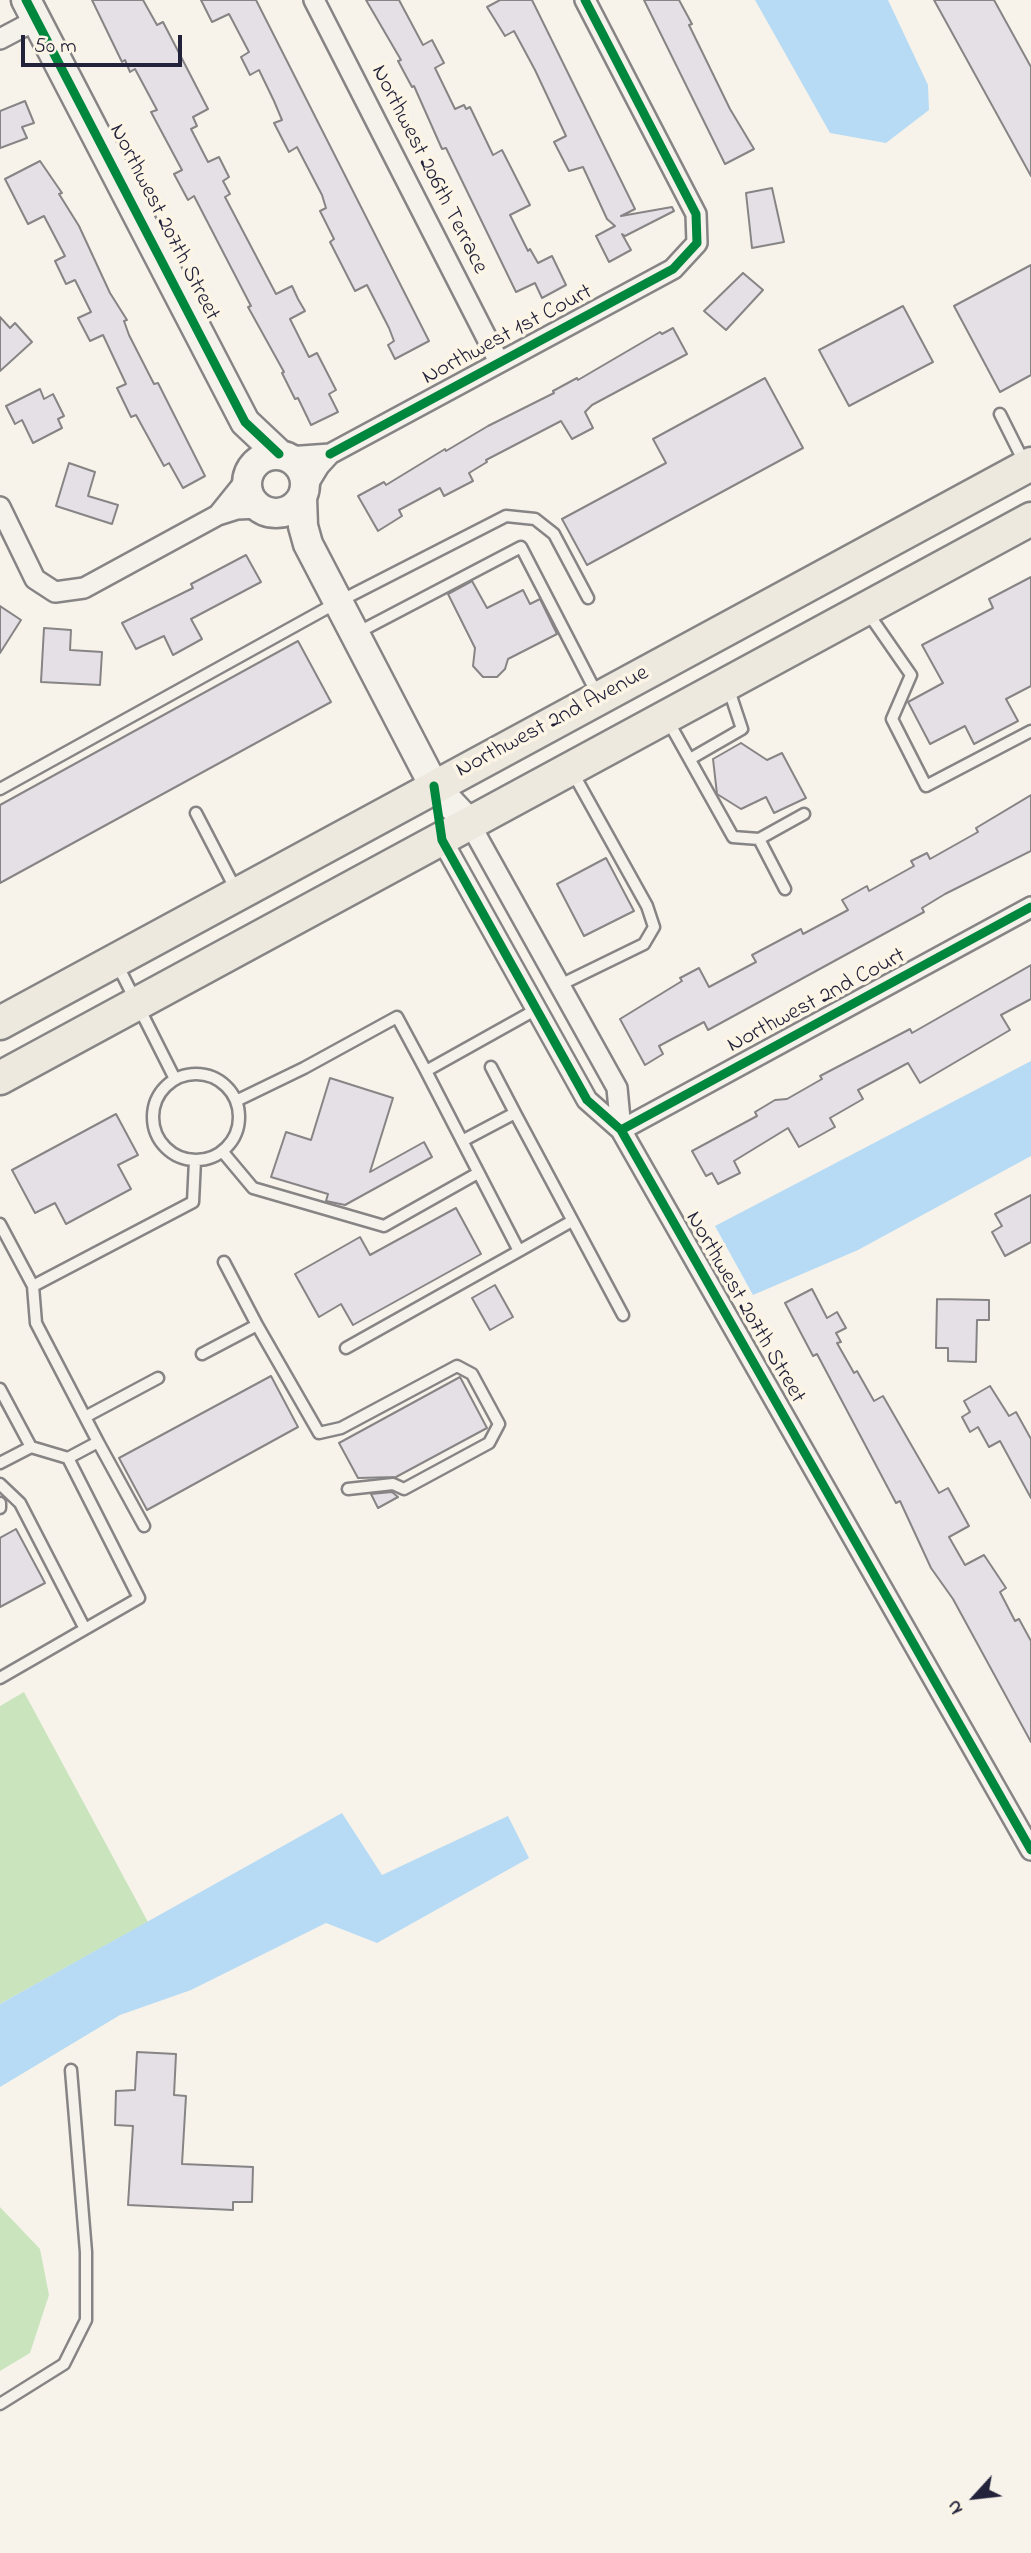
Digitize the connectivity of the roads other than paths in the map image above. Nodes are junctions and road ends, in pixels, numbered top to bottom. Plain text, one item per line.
1 (314, 0) edge
2 (585, 0) edge
3 (31, 10) edge
4 (0, 39) edge
5 (499, 362) junction
6 (1000, 414) dead end
7 (245, 422) junction
8 (330, 454) junction
9 (284, 455) junction
10 (1029, 465) edge
11 (249, 475) junction
12 (304, 494) junction
13 (0, 507) edge
14 (264, 510) junction
15 (218, 515) junction
16 (1031, 519) edge
17 (308, 544) junction
18 (588, 597) dead end
19 (338, 603) junction
20 (866, 609) junction
21 (355, 634) junction
22 (727, 685) junction
23 (599, 699) junction
24 (667, 718) junction
25 (1031, 731) edge
26 (690, 759) junction
27 (572, 770) junction
28 (434, 786) junction
29 (0, 789) edge
30 (196, 813) dead end
31 (804, 814) dead end
32 (470, 824) junction
33 (758, 839) junction
34 (442, 840) junction
35 (785, 889) dead end
36 (238, 894) junction
37 (1031, 907) edge
38 (115, 960) junction
39 (559, 985) junction
40 (137, 1003) junction
41 (537, 1009) junction
42 (0, 1023) edge
43 (491, 1067) dead end
44 (426, 1071) junction
45 (0, 1078) edge
46 (175, 1079) junction
47 (236, 1101) junction
48 (515, 1113) junction
49 (621, 1130) junction
50 (462, 1141) junction
51 (222, 1152) junction
52 (195, 1160) junction
53 (478, 1173) junction
54 (572, 1221) junction
55 (0, 1224) edge
56 (519, 1251) junction
57 (224, 1262) dead end
58 (33, 1286) junction
59 (623, 1315) dead end
60 (257, 1325) junction
61 (345, 1348) dead end
62 (202, 1354) dead end
63 (158, 1378) dead end
64 (0, 1389) edge
65 (85, 1417) junction
66 (98, 1442) junction
67 (31, 1447) junction
68 (68, 1458) junction
69 (0, 1462) edge
70 (0, 1484) edge
71 (348, 1489) dead end
72 (144, 1526) dead end
73 (85, 1629) junction
74 (0, 1678) edge
75 (1031, 1850) edge
76 (71, 2070) dead end
77 (0, 2404) edge

1 - 5 street, Northwest 206th Terrace
2 - 5 street, Northwest 1st Court
3 - 4 street
3 - 7 street, Northwest 207th Street
5 - 8 street, Northwest 1st Court
6 - 10 lane
7 - 9 street, Northwest 207th Street
7 - 11 street, Northwest 207th Street
8 - 9 street, Northwest 1st Court
8 - 12 street, Northwest 1st Court
9 - 11 street
9 - 12 street
10 - 23 main road, Northwest 2nd Avenue
11 - 14 street
11 - 15 street
12 - 14 street
12 - 17 street, Northwest 207th Street
13 - 15 street
14 - 15 street
14 - 17 street, Northwest 207th Street
16 - 20 main road
17 - 19 street, Northwest 207th Street
18 - 19 lane
19 - 21 street, Northwest 207th Street
19 - 29 lane
20 - 22 main road
20 - 25 lane
21 - 23 lane
21 - 28 street, Northwest 207th Street
22 - 24 main road
22 - 26 lane
23 - 28 main road, Northwest 2nd Avenue
24 - 26 lane
24 - 27 main road
26 - 33 lane
27 - 32 main road
27 - 39 lane
28 - 32 street, Northwest 207th Street
28 - 34 street, Northwest 207th Street
28 - 36 main road, Northwest 2nd Avenue
30 - 36 lane
31 - 33 lane
32 - 34 main road
32 - 39 street, Northwest 207th Street
33 - 35 lane
34 - 40 main road
34 - 41 street, Northwest 207th Street
36 - 38 main road, Northwest 2nd Avenue
37 - 49 street, Northwest 2nd Court
38 - 40 lane
38 - 42 main road, Northwest 2nd Avenue
39 - 49 street, Northwest 207th Street
40 - 45 main road
40 - 46 lane
41 - 44 lane
41 - 49 street, Northwest 207th Street
43 - 48 lane
44 - 47 lane
44 - 50 lane
46 - 47 lane
46 - 52 lane
47 - 51 lane
48 - 50 lane
48 - 54 lane
49 - 75 street, Northwest 207th Street
50 - 53 lane
51 - 52 lane
51 - 53 lane
52 - 58 lane
53 - 56 lane
54 - 56 lane
54 - 59 lane
55 - 58 lane
56 - 61 lane
57 - 60 lane
58 - 65 lane
60 - 62 lane
60 - 71 lane
63 - 65 lane
64 - 67 lane
65 - 66 lane
66 - 68 lane
66 - 72 lane
67 - 68 lane
67 - 69 lane
68 - 73 lane
70 - 73 lane
73 - 74 lane
76 - 77 lane

